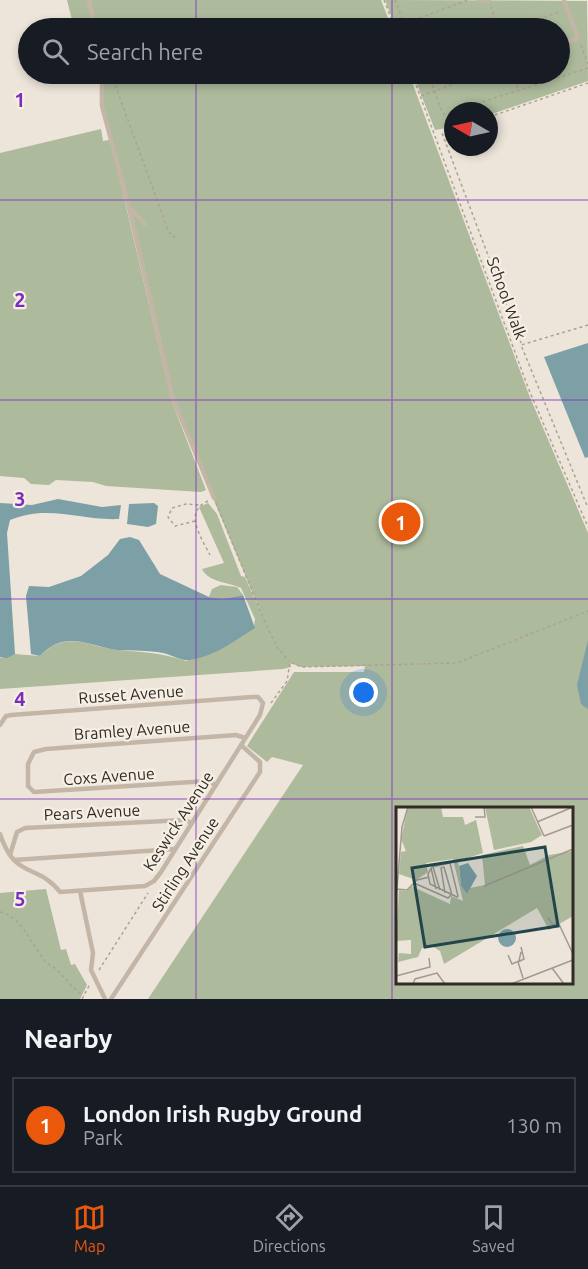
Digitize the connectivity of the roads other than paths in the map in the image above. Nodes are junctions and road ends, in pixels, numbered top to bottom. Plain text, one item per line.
1 (89, 0) edge
2 (478, 0) edge
3 (489, 0) edge
4 (564, 0) edge
5 (93, 18) edge
6 (570, 41) edge
7 (102, 84) edge
8 (129, 207) junction
9 (145, 224) dead end
10 (214, 498) road end
11 (262, 699) joint
12 (0, 725) edge
13 (245, 738) junction
14 (241, 745) junction
15 (28, 764) joint
16 (216, 785) junction
17 (192, 823) junction
18 (0, 834) edge
19 (175, 849) junction
20 (10, 855) junction
21 (14, 861) junction
22 (80, 891) junction
23 (105, 999) edge
24 (111, 999) edge

1 - 5 lane
2 - 3 lane
4 - 6 lane
7 - 8 lane
8 - 9 lane
8 - 10 lane
11 - 12 lane, Russet Avenue
11 - 13 lane, Keswick Avenue
13 - 14 lane, Keswick Avenue
13 - 15 lane, Bramley Avenue
14 - 16 lane, Keswick Avenue
14 - 24 lane, Stirling Avenue
15 - 16 lane, Coxs Avenue
16 - 17 lane, Keswick Avenue
17 - 19 lane, Keswick Avenue
17 - 20 lane, Pears Avenue
18 - 20 lane, Keswick Avenue
19 - 21 lane
19 - 22 lane, Keswick Avenue
20 - 21 lane, Keswick Avenue
21 - 22 lane, Keswick Avenue
22 - 23 lane

